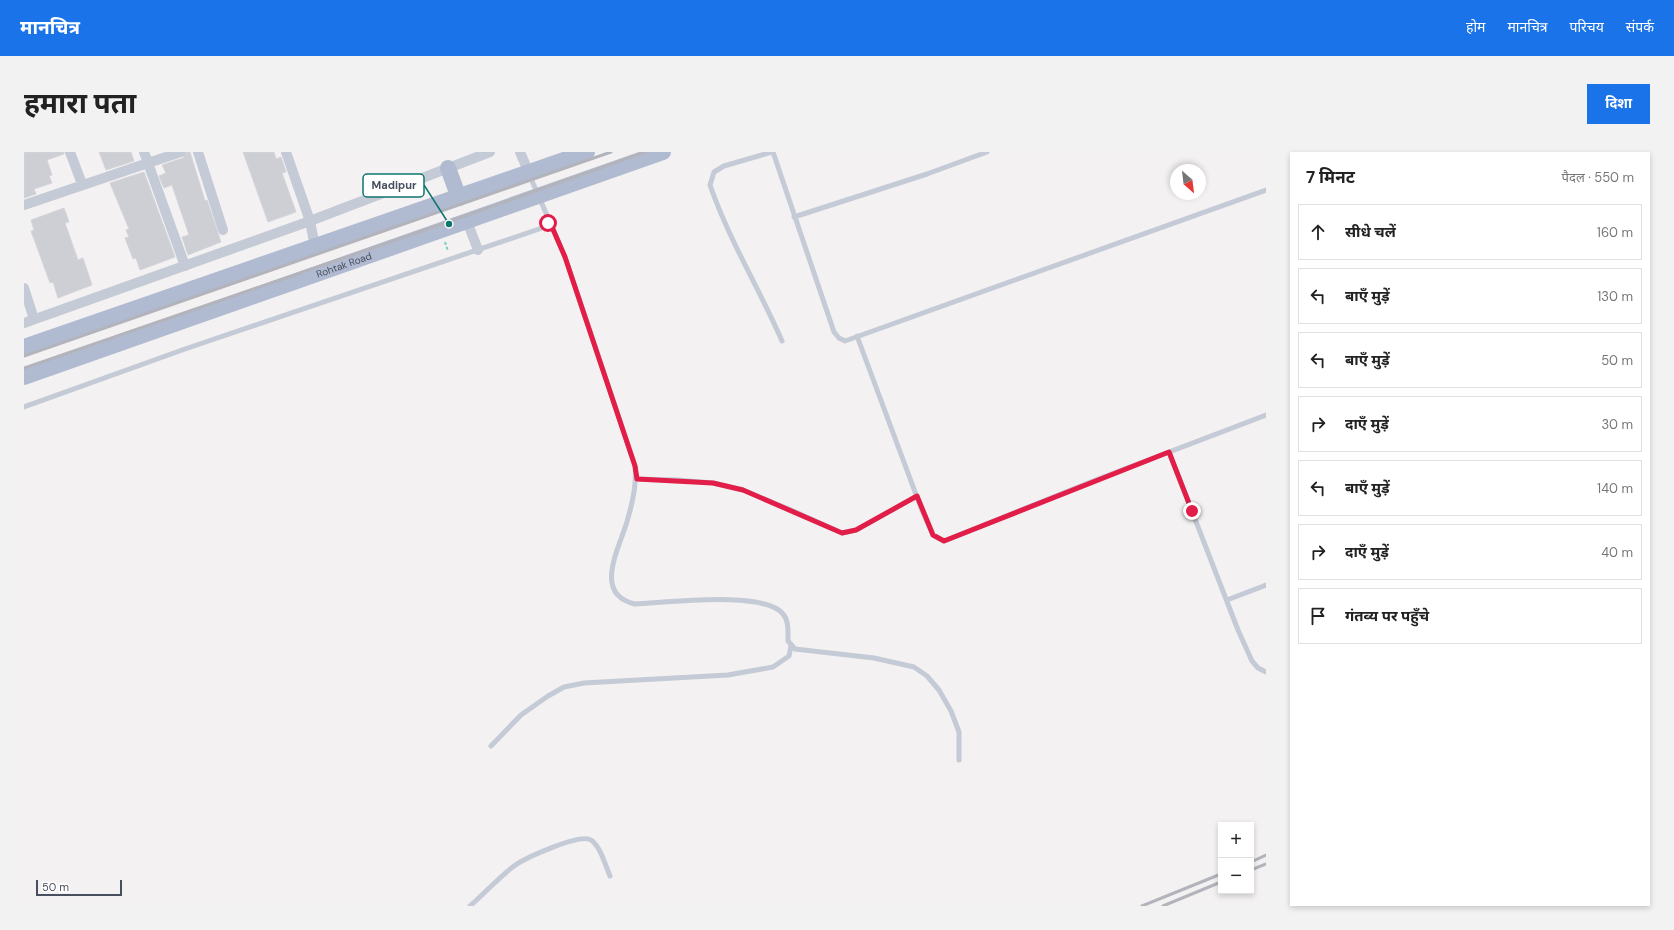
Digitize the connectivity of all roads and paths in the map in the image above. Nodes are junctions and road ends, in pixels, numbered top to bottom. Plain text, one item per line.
1 (70, 152) edge
2 (144, 152) edge
3 (181, 152) edge
4 (198, 152) edge
5 (286, 152) edge
6 (490, 152) edge
7 (520, 152) edge
8 (587, 152) edge
9 (663, 152) edge
10 (773, 152) edge
11 (987, 152) edge
12 (148, 162) junction
13 (448, 168) junction
14 (529, 173) junction
15 (82, 184) junction
16 (1266, 190) edge
17 (538, 196) junction
18 (459, 198) junction
19 (24, 205) edge
20 (794, 217) junction
21 (549, 220) junction
22 (310, 221) junction
23 (467, 221) junction
24 (223, 230) dead end
25 (315, 247) junction
26 (478, 250) junction
27 (185, 266) junction
28 (24, 288) edge
29 (34, 319) junction
30 (24, 323) edge
31 (858, 336) junction
32 (782, 341) dead end
33 (24, 347) edge
34 (24, 377) edge
35 (24, 407) edge
36 (1266, 415) edge
37 (1169, 452) junction
38 (637, 479) junction
39 (917, 496) junction
40 (1266, 586) edge
41 (1227, 600) junction
42 (791, 646) junction
43 (1266, 672) edge
44 (491, 746) dead end
45 (959, 760) dead end
46 (610, 876) dead end
47 (470, 906) edge

1 - 15 street
2 - 12 street
3 - 12 street
4 - 24 street
5 - 22 street
6 - 13 street
7 - 14 street
8 - 14 main road
9 - 17 main road, Rohtak Road
10 - 20 lane
10 - 32 lane
11 - 20 lane
12 - 15 street
12 - 27 street
13 - 18 main road
13 - 22 street
14 - 17 lane
14 - 18 main road
15 - 19 street
16 - 31 lane
17 - 21 lane
17 - 23 main road, Rohtak Road
18 - 25 main road
20 - 31 lane
21 - 26 lane
21 - 38 lane
22 - 25 street
22 - 27 street
23 - 26 street
23 - 34 main road, Rohtak Road
25 - 33 main road
26 - 35 lane
27 - 29 street
28 - 29 street
29 - 30 street
31 - 39 lane
36 - 37 lane
37 - 39 lane
37 - 41 lane
38 - 39 lane
38 - 42 lane
40 - 41 lane
41 - 43 lane
42 - 44 lane
42 - 45 lane
46 - 47 lane

